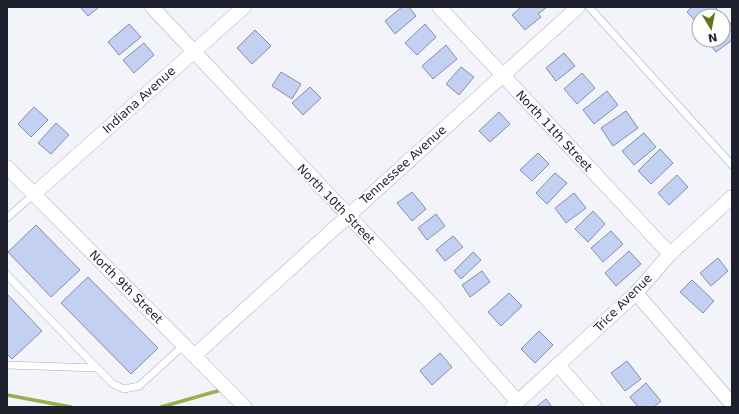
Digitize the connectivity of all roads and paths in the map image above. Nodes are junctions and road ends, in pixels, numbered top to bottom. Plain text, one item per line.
1 (152, 7) edge
2 (244, 7) edge
3 (439, 7) edge
4 (578, 7) edge
5 (590, 7) edge
6 (194, 52) junction
7 (502, 74) junction
8 (732, 165) edge
9 (7, 167) edge
10 (34, 194) junction
11 (732, 197) edge
12 (347, 216) junction
13 (7, 218) edge
14 (670, 254) junction
15 (7, 275) edge
16 (636, 293) junction
17 (184, 345) junction
18 (194, 356) junction
19 (7, 365) edge
20 (558, 365) junction
21 (97, 368) junction
22 (515, 404) edge
23 (732, 404) edge
24 (245, 407) edge
25 (595, 407) edge

1 - 6 street, North 10th Street
2 - 6 street, Indiana Avenue
3 - 7 street, North 11th Street
4 - 7 street, Tennessee Avenue
5 - 8 lane
6 - 10 street, Indiana Avenue
6 - 12 street, North 10th Street
7 - 12 street, Tennessee Avenue
7 - 14 street, North 11th Street
9 - 10 street, North 9th Street
10 - 13 lane
10 - 17 street, North 9th Street
11 - 14 street, Trice Avenue
12 - 18 street, Tennessee Avenue
12 - 22 street, North 10th Street
14 - 16 street, Trice Avenue
15 - 21 lane
16 - 20 street, Trice Avenue
16 - 23 street
17 - 18 street, North 9th Street
17 - 21 lane
18 - 24 street, North 9th Street
19 - 21 lane
20 - 22 street, Trice Avenue
20 - 25 street

